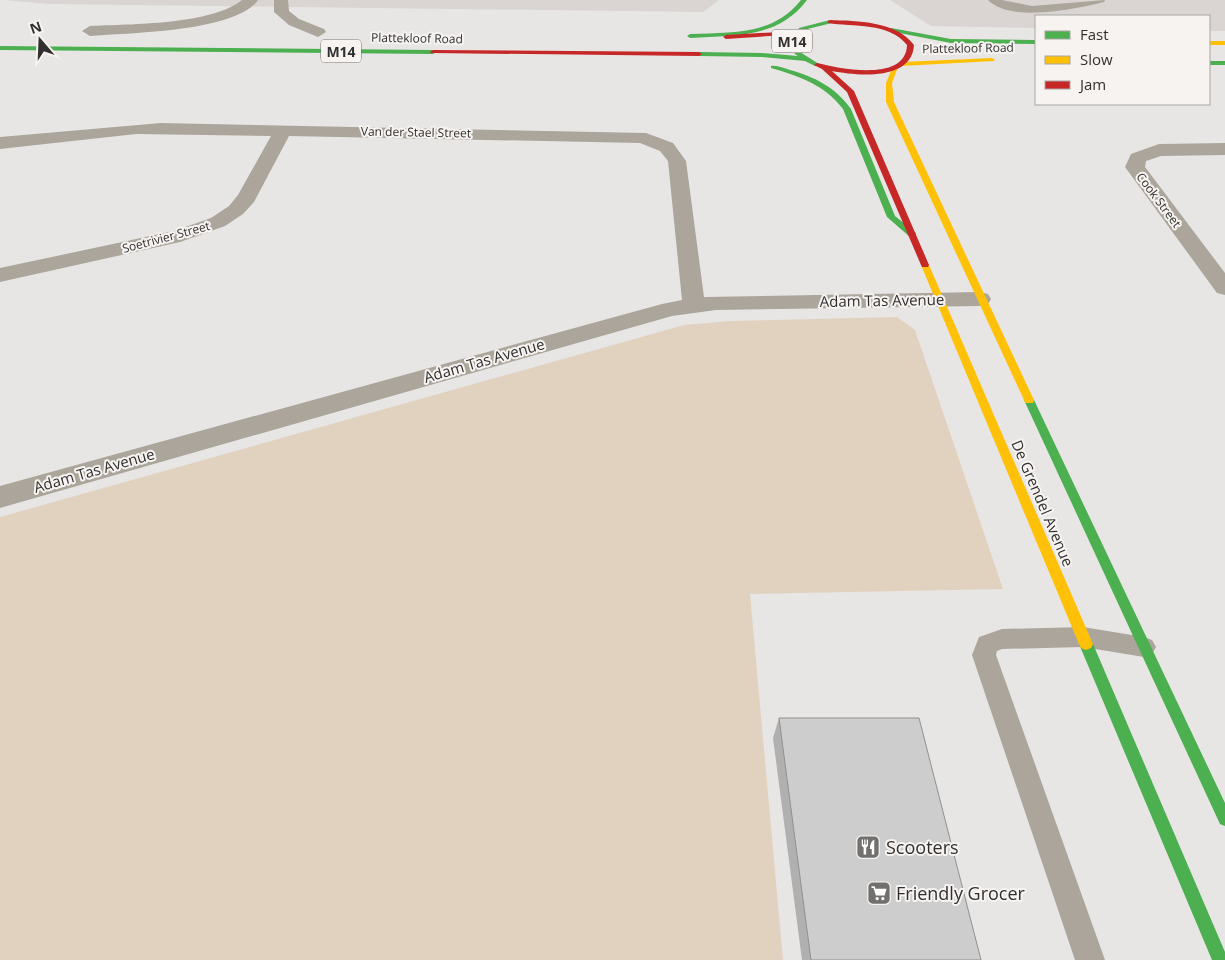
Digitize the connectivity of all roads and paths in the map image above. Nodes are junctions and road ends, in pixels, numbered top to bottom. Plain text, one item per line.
1 (252, 0) edge
2 (281, 0) edge
3 (804, 0) edge
4 (993, 0) edge
5 (1100, 0) edge
6 (816, 5) edge
7 (855, 12) dead end
8 (813, 25) junction
9 (881, 27) junction
10 (85, 31) joint
11 (209, 32) dead end
12 (288, 32) dead end
13 (323, 32) joint
14 (797, 33) junction
15 (1035, 42) edge
16 (1210, 43) edge
17 (1225, 43) edge
18 (0, 48) edge
19 (682, 54) junction
20 (804, 59) junction
21 (1004, 60) dead end
22 (1210, 63) edge
23 (1225, 63) edge
24 (898, 66) junction
25 (824, 67) junction
26 (284, 129) junction
27 (0, 143) edge
28 (1225, 149) edge
29 (913, 235) junction
30 (0, 275) edge
31 (1225, 288) edge
32 (940, 299) junction
33 (980, 299) junction
34 (694, 304) junction
35 (0, 497) edge
36 (1083, 637) junction
37 (1144, 647) junction
38 (1225, 819) edge
39 (1090, 960) edge
40 (1220, 960) edge

1 - 10 street
2 - 13 street
3 - 14 main road, Plattekloof Road / M14
4 - 5 lane
6 - 8 main road
7 - 9 main road
8 - 9 main road, Plattekloof Road / M14
8 - 14 main road, Plattekloof Road / M14
9 - 15 main road, Plattekloof Road / M14
9 - 24 main road, Plattekloof Road / M14
10 - 11 main road
12 - 13 main road, M14
14 - 20 main road, M14
16 - 17 main road
18 - 19 main road, Plattekloof Road / M14
19 - 20 main road, Plattekloof Road / M14
19 - 29 main road
20 - 25 main road, Plattekloof Road / M14
21 - 24 main road, Plattekloof Road / M14
22 - 23 main road
24 - 25 main road, Plattekloof Road / M14
24 - 33 main road, De Grendel Avenue
25 - 29 main road, De Grendel Avenue
26 - 27 street, Van der Stael Street
26 - 30 street, Soetrivier Street
26 - 34 street, Van der Stael Street
28 - 31 street, Cook Street
29 - 32 main road, De Grendel Avenue
32 - 33 street, Adam Tas Avenue
32 - 34 street, Adam Tas Avenue
32 - 36 main road, De Grendel Avenue
33 - 37 main road, De Grendel Avenue
34 - 35 street, Adam Tas Avenue
36 - 37 lane
36 - 39 lane
36 - 40 main road, De Grendel Avenue
37 - 38 main road, De Grendel Avenue

